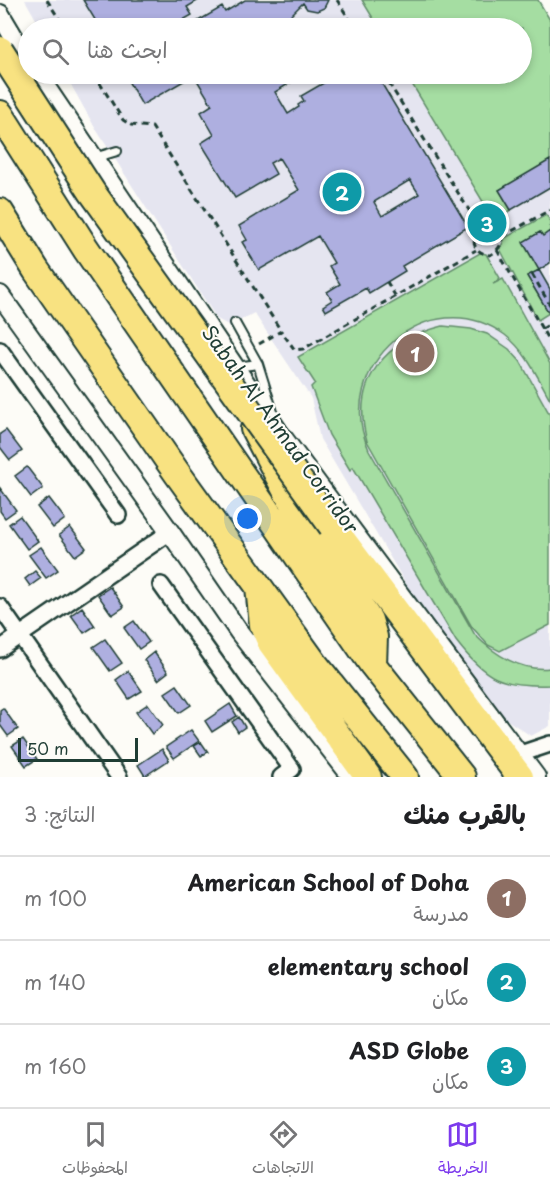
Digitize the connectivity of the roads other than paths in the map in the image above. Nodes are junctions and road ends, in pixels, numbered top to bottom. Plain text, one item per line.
1 (5, 0) edge
2 (0, 14) edge
3 (7, 45) edge
4 (18, 64) edge
5 (30, 84) edge
6 (44, 84) edge
7 (0, 114) edge
8 (117, 151) dead end
9 (94, 159) junction
10 (0, 212) edge
11 (0, 295) edge
12 (235, 323) dead end
13 (0, 350) edge
14 (227, 356) junction
15 (258, 364) junction
16 (278, 431) junction
17 (118, 515) dead end
18 (170, 532) junction
19 (161, 585) dead end
20 (259, 587) junction
21 (0, 607) edge
22 (20, 635) junction
23 (0, 649) edge
24 (373, 665) junction
25 (550, 744) edge
26 (520, 765) edge
27 (348, 774) edge
28 (119, 777) edge
29 (281, 777) edge
30 (368, 777) edge
31 (405, 777) edge
32 (462, 777) edge
33 (537, 777) edge

1 - 3 street
2 - 3 street
3 - 4 highway, bridge
5 - 26 highway, bridge
6 - 9 street, Sabah Al Ahmad Corridor
7 - 24 highway
8 - 9 lane
9 - 14 street, Sabah Al Ahmad Corridor
10 - 20 highway
11 - 18 street
12 - 15 lane
13 - 17 street
14 - 15 lane
14 - 16 street, Sabah Al Ahmad Corridor
14 - 24 highway
15 - 16 lane
16 - 26 street, Sabah Al Ahmad Corridor
18 - 22 street
18 - 27 street
19 - 29 street
20 - 30 highway
20 - 31 highway
21 - 22 street
22 - 23 street
22 - 28 street
24 - 32 highway
25 - 26 street
26 - 33 street, Sabah Al Ahmad Corridor

